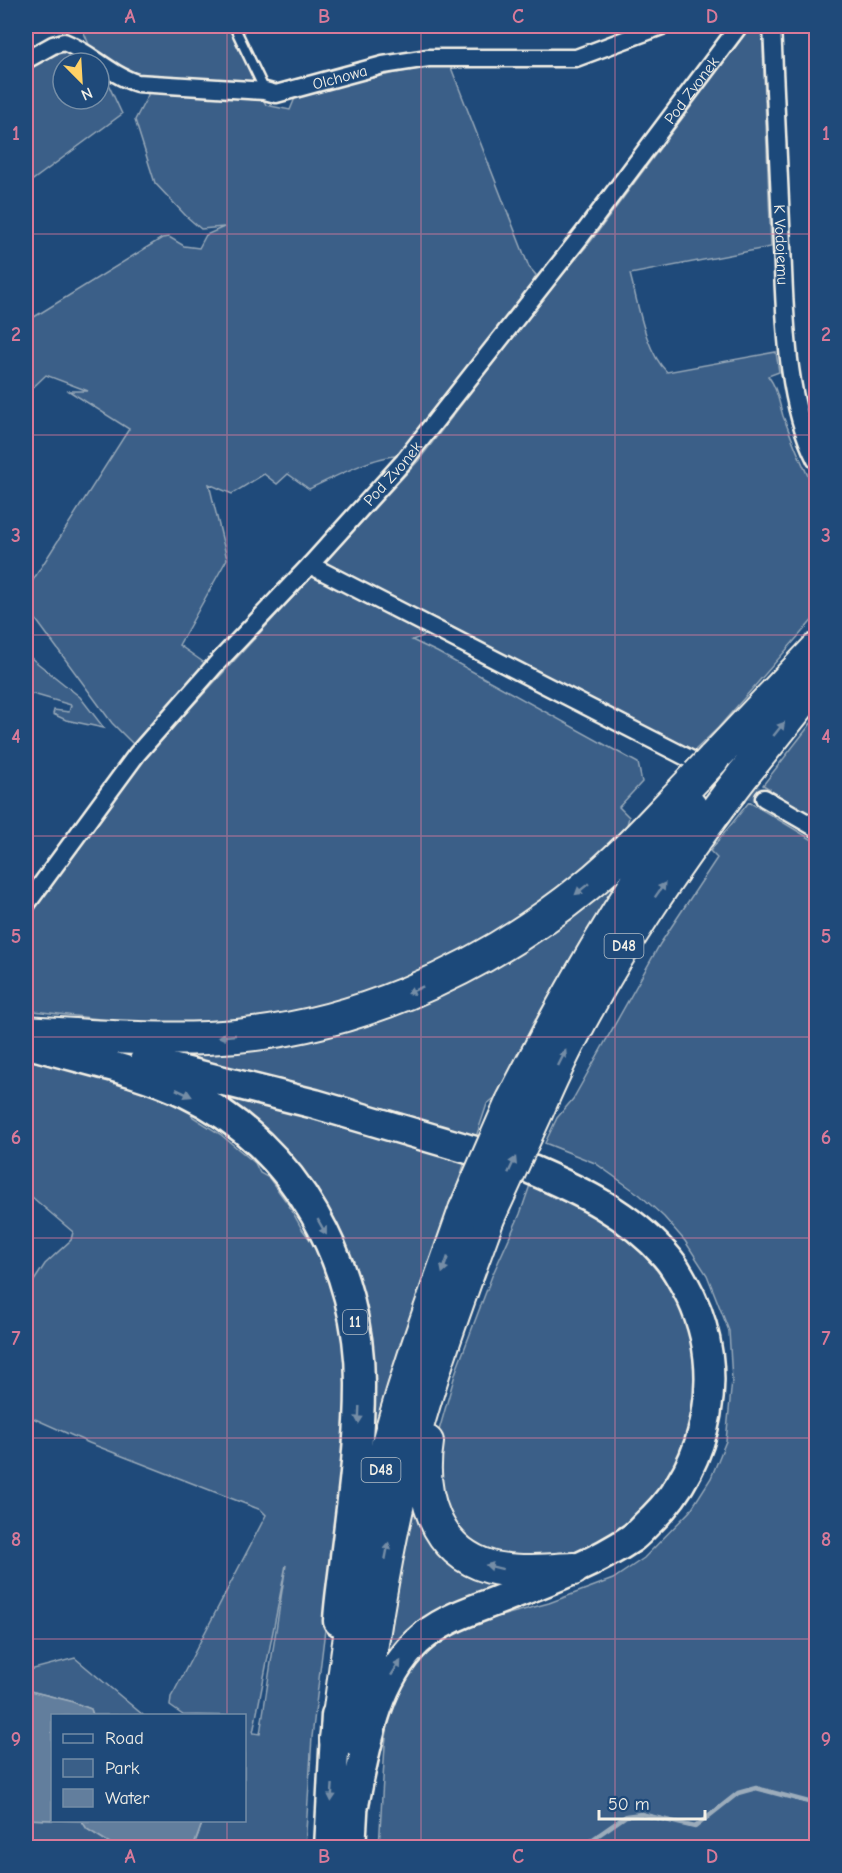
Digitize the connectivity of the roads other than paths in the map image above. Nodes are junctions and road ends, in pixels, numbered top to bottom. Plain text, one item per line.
1 (234, 26) edge
2 (662, 26) edge
3 (740, 26) edge
4 (772, 26) edge
5 (26, 60) edge
6 (265, 91) junction
7 (816, 460) edge
8 (310, 565) junction
9 (816, 650) edge
10 (816, 684) edge
11 (715, 772) junction
12 (764, 798) tunnel mouth
13 (816, 828) edge
14 (26, 905) edge
15 (26, 1032) edge
16 (26, 1038) edge
17 (26, 1043) edge
18 (475, 1150) dead end
19 (532, 1170) dead end
20 (476, 1214) junction
21 (442, 1344) junction
22 (573, 1569) junction
23 (354, 1740) junction
24 (329, 1848) edge
25 (351, 1848) edge

1 - 6 lane
2 - 6 street, Olchowa
3 - 8 street, Pod Zvonek
4 - 7 street, K Vodojemu
5 - 6 street, Olchowa
8 - 11 street
8 - 14 street, Pod Zvonek
9 - 11 highway, D48
11 -> 10 highway, D48
11 -> 15 highway
11 - 20 highway, D48, bridge
12 - 13 street
16 - 18 highway
17 -> 23 highway, 11
19 - 22 highway, 11
20 - 21 highway, D48
20 -> 23 highway, D48
22 -> 21 highway
23 -> 21 highway, D48
23 -> 22 highway, 11
23 -> 24 highway, 11
23 - 25 highway

